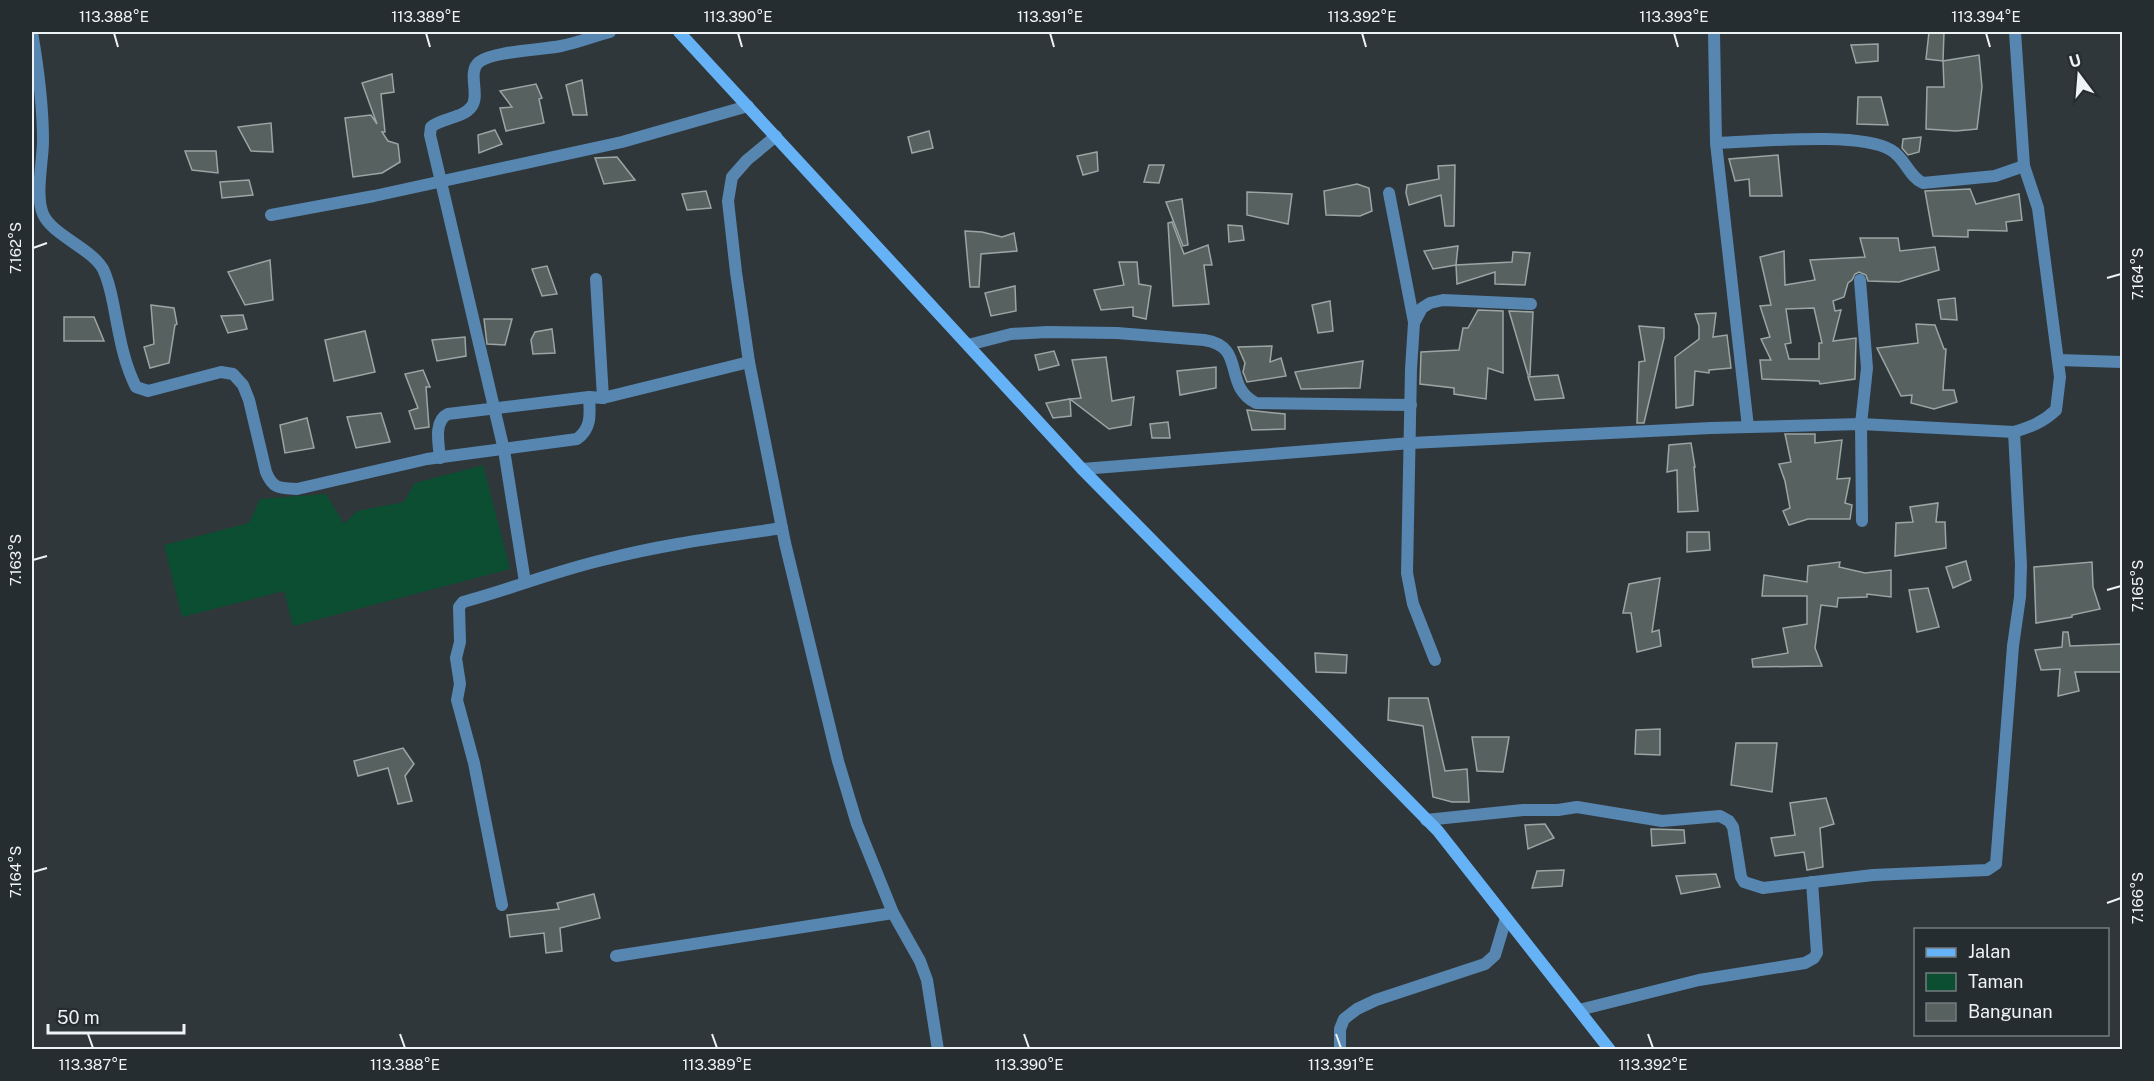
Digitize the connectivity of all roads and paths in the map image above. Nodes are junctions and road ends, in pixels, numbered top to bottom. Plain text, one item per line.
1 (610, 32) edge
2 (679, 32) edge
3 (1714, 32) edge
4 (2015, 32) edge
5 (32, 34) edge
6 (748, 106) junction
7 (776, 136) junction
8 (1716, 143) junction
9 (2024, 166) junction
10 (440, 182) junction
11 (1389, 193) dead end
12 (271, 215) dead end
13 (596, 279) dead end
14 (1860, 280) dead end
15 (1531, 304) dead end
16 (1414, 323) junction
17 (968, 345) junction
18 (2058, 360) junction
19 (749, 362) junction
20 (2122, 362) edge
21 (589, 397) junction
22 (603, 398) junction
23 (1411, 405) junction
24 (494, 409) junction
25 (1861, 424) junction
26 (1748, 427) junction
27 (2014, 432) junction
28 (1411, 442) junction
29 (504, 450) junction
30 (440, 458) junction
31 (1082, 469) junction
32 (1862, 520) dead end
33 (782, 528) junction
34 (525, 582) junction
35 (1435, 660) dead end
36 (1426, 820) junction
37 (1812, 882) junction
38 (502, 905) dead end
39 (893, 913) junction
40 (1506, 918) junction
41 (616, 956) dead end
42 (1579, 1010) junction
43 (938, 1050) edge
44 (1340, 1050) edge
45 (1610, 1050) edge

1 - 10 street
2 - 6 main road
3 - 8 street
4 - 9 street
5 - 30 street
6 - 7 main road
6 - 10 street
7 - 17 main road
7 - 19 street
8 - 9 street
8 - 26 street
9 - 18 street
10 - 12 street
10 - 24 street
11 - 16 street
13 - 22 street
14 - 25 street
15 - 16 street
16 - 23 street
17 - 23 street
17 - 31 main road
18 - 20 street
18 - 27 street
19 - 22 street
19 - 33 street
21 - 22 street
21 - 24 street
21 - 29 street
23 - 28 street
24 - 29 street
24 - 30 street
25 - 26 street
25 - 27 street
25 - 32 street
26 - 28 street
27 - 37 street
28 - 31 street
28 - 35 street
29 - 30 street
29 - 34 street
31 - 36 main road
33 - 34 street
33 - 39 street
34 - 38 street
36 - 37 street
36 - 40 main road
37 - 42 street
39 - 41 street
39 - 43 street
40 - 42 main road
40 - 44 street
42 - 45 main road

